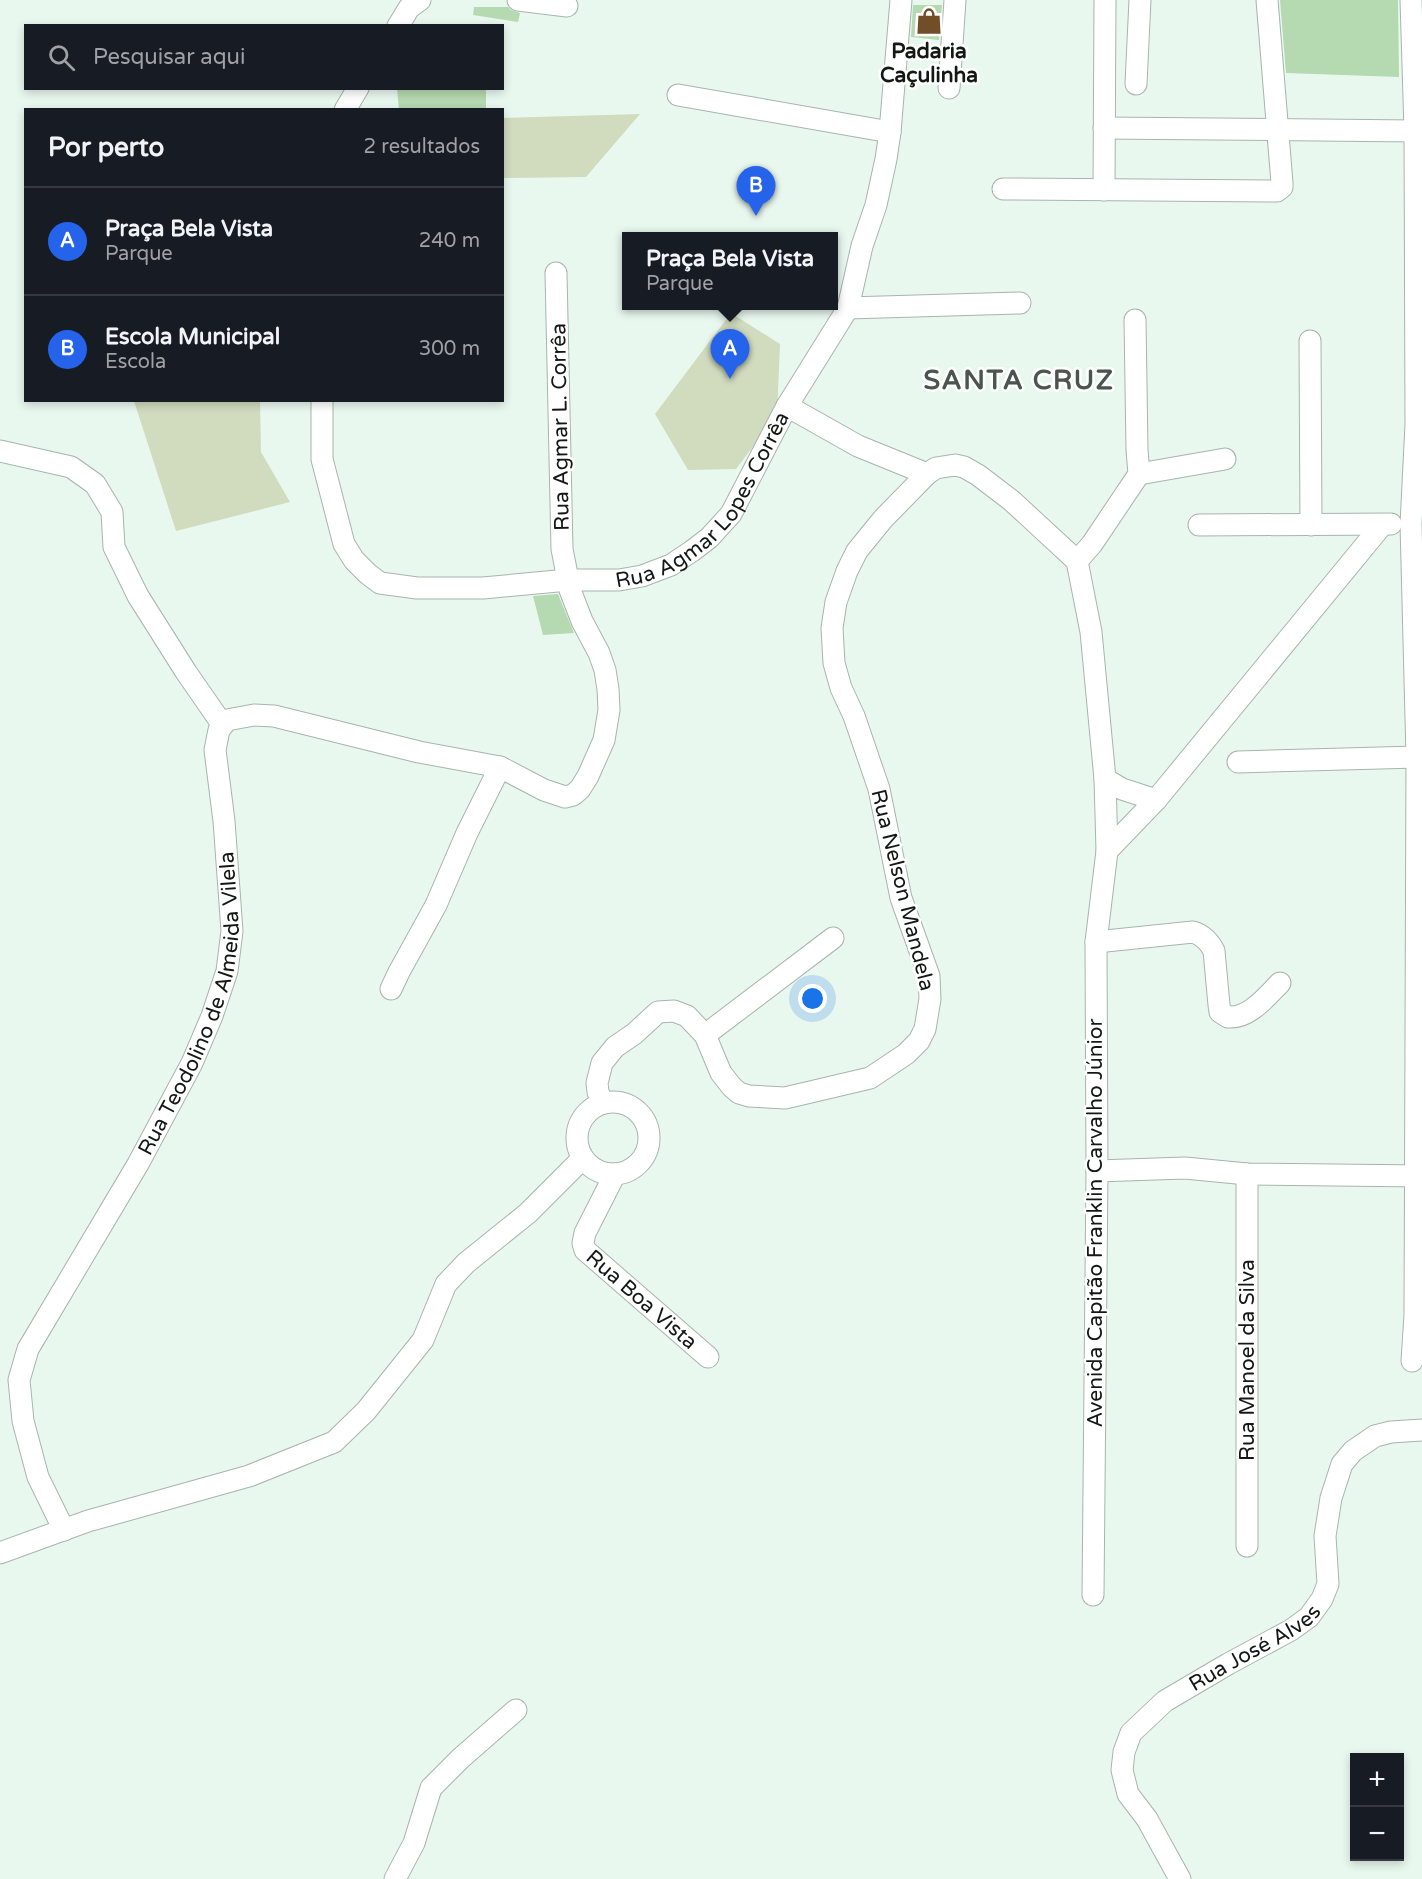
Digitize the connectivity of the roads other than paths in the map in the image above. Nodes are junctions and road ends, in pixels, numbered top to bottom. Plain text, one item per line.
1 (420, 0) edge
2 (518, 0) edge
3 (901, 0) edge
4 (955, 0) edge
5 (1105, 0) edge
6 (1140, 0) edge
7 (1267, 0) edge
8 (1411, 0) edge
9 (567, 6) dead end
10 (399, 24) edge
11 (1136, 84) dead end
12 (949, 88) dead end
13 (357, 90) edge
14 (678, 95) dead end
15 (346, 108) edge
16 (1104, 128) junction
17 (1278, 131) junction
18 (1415, 131) junction
19 (890, 132) junction
20 (1003, 189) dead end
21 (1104, 190) junction
22 (556, 273) dead end
23 (1020, 303) dead end
24 (848, 308) junction
25 (1135, 320) dead end
26 (1310, 341) dead end
27 (322, 402) edge
28 (787, 406) junction
29 (0, 451) edge
30 (1225, 459) dead end
31 (1140, 474) junction
32 (924, 477) junction
33 (1417, 524) edge
34 (1199, 525) dead end
35 (1311, 525) junction
36 (1382, 525) junction
37 (1077, 561) junction
38 (568, 580) junction
39 (222, 724) junction
40 (1417, 757) junction
41 (1238, 762) dead end
42 (500, 767) junction
43 (1105, 778) junction
44 (1156, 800) junction
45 (1107, 851) junction
46 (833, 938) dead end
47 (1096, 942) junction
48 (1280, 982) dead end
49 (391, 989) dead end
50 (705, 1035) junction
51 (603, 1103) junction
52 (583, 1158) junction
53 (1097, 1171) junction
54 (615, 1174) junction
55 (1247, 1174) junction
56 (1419, 1176) edge
57 (708, 1357) dead end
58 (1412, 1361) dead end
59 (1422, 1430) edge
60 (64, 1530) junction
61 (1247, 1546) dead end
62 (0, 1553) edge
63 (1093, 1595) dead end
64 (516, 1710) dead end
65 (395, 1879) edge
66 (1180, 1879) edge

1 - 10 street
2 - 9 street
3 - 19 street, Rua Agmar Lopes Corrêa
4 - 12 street
5 - 16 street
6 - 11 street
7 - 17 street
8 - 18 street
13 - 15 street
14 - 19 street
16 - 17 street
16 - 21 street
17 - 18 street
17 - 21 street
18 - 33 street
19 - 24 street, Rua Agmar Lopes Corrêa
20 - 21 street
22 - 38 street, Rua Agmar L. Corrêa
23 - 24 street
24 - 28 street, Rua Agmar Lopes Corrêa
25 - 31 street
26 - 35 street
27 - 38 street, Rua Agmar Lopes Corrêa
28 - 32 street
28 - 38 street, Rua Agmar Lopes Corrêa
29 - 39 street
30 - 31 street
31 - 37 street
32 - 37 street
32 - 50 street, Rua Nelson Mandela
33 - 36 street
33 - 40 street
34 - 35 street
35 - 36 street
36 - 44 street
37 - 43 street, Avenida Capitão Franklin Carvalho Júnior
38 - 42 street
39 - 42 street
39 - 60 street, Rua Teodolino de Almeida Vilela
40 - 41 street
40 - 56 street
42 - 49 street
43 - 44 street
43 - 45 street, Avenida Capitão Franklin Carvalho Júnior
44 - 45 street
45 - 47 street, Avenida Capitão Franklin Carvalho Júnior
46 - 50 street
47 - 48 street
47 - 53 street, Avenida Capitão Franklin Carvalho Júnior
50 - 51 street, Rua Nelson Mandela
51 - 52 street
51 - 54 street
52 - 54 street
52 - 60 street
53 - 55 street
53 - 63 street, Avenida Capitão Franklin Carvalho Júnior
54 - 57 street, Rua Boa Vista
55 - 56 street
55 - 61 street, Rua Manoel da Silva
56 - 58 street
59 - 66 street, Rua José Alves
60 - 62 street
64 - 65 street

